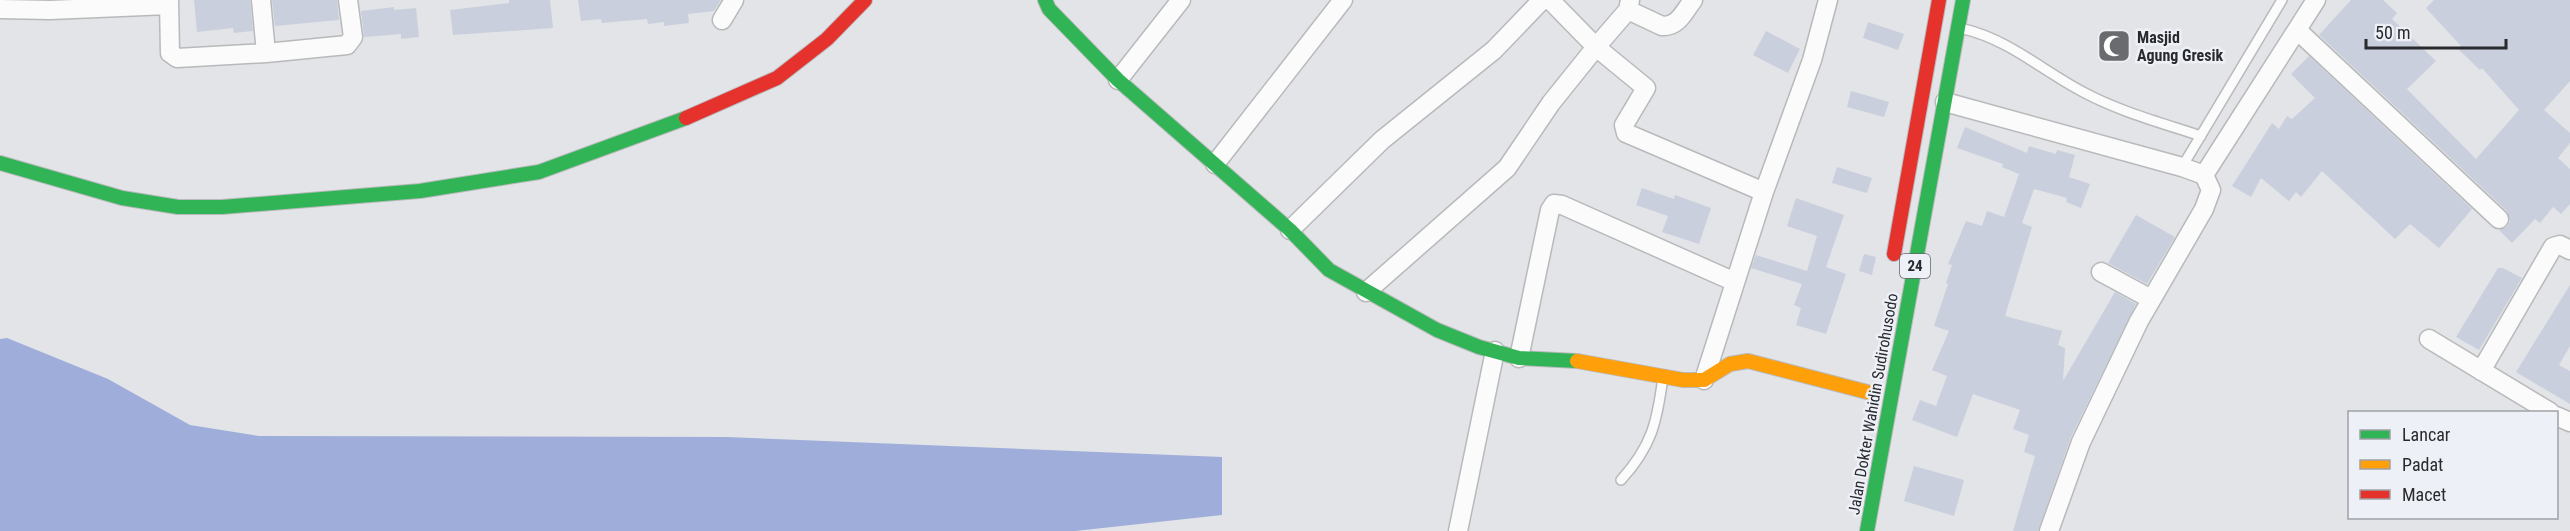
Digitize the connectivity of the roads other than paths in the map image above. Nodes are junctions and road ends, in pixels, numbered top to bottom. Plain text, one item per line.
1 (261, 0) edge
2 (348, 0) edge
3 (734, 0) edge
4 (866, 0) edge
5 (1181, 0) edge
6 (1343, 0) edge
7 (1542, 0) edge
8 (1550, 0) edge
9 (1693, 0) edge
10 (1828, 0) edge
11 (1939, 0) edge
12 (1964, 0) edge
13 (2282, 0) edge
14 (2316, 0) edge
15 (169, 3) edge
16 (1050, 3) edge
17 (1629, 5) edge
18 (0, 9) edge
19 (722, 20) dead end
20 (1958, 27) junction
21 (2298, 30) junction
22 (1596, 47) junction
23 (266, 53) junction
24 (1118, 80) junction
25 (1945, 102) junction
26 (2201, 136) junction
27 (0, 163) edge
28 (1215, 164) junction
29 (2182, 167) junction
30 (2204, 175) junction
31 (1764, 192) junction
32 (2499, 219) dead end
33 (1290, 230) junction
34 (2570, 250) edge
35 (1893, 264) dead end
36 (2101, 272) dead end
37 (1735, 282) junction
38 (1366, 292) junction
39 (2151, 299) junction
40 (2429, 339) dead end
41 (1495, 351) junction
42 (1520, 358) junction
43 (2481, 371) junction
44 (1663, 376) junction
45 (1704, 380) junction
46 (1871, 393) dead end
47 (2548, 411) edge
48 (1621, 480) dead end
49 (1458, 531) edge
50 (1867, 531) edge
51 (2049, 531) edge

1 - 23 street
2 - 23 street
3 - 19 street
4 - 27 main road
5 - 24 street
6 - 28 street
7 - 33 street
8 - 22 street
9 - 17 street
10 - 31 street
11 - 35 main road, 24
12 - 20 main road, Jalan Dokter Wahidin Sudirohusodo / 24
13 - 26 lane
14 - 21 street
15 - 18 street
15 - 23 street
16 - 24 main road
17 - 22 street
20 - 25 main road, Jalan Dokter Wahidin Sudirohusodo / 24
20 - 26 lane
21 - 30 street
21 - 32 street
22 - 31 street
22 - 38 street
24 - 28 main road
25 - 29 street
25 - 50 main road, Jalan Dokter Wahidin Sudirohusodo / 24
26 - 29 lane
28 - 33 main road
29 - 30 street
30 - 39 street
31 - 37 street
33 - 38 main road
34 - 43 street
36 - 39 street
37 - 42 street
37 - 45 street
38 - 41 main road
39 - 51 street
40 - 43 street
41 - 42 main road
41 - 49 street
42 - 44 main road
43 - 47 street
44 - 45 main road
44 - 48 lane
45 - 46 main road

